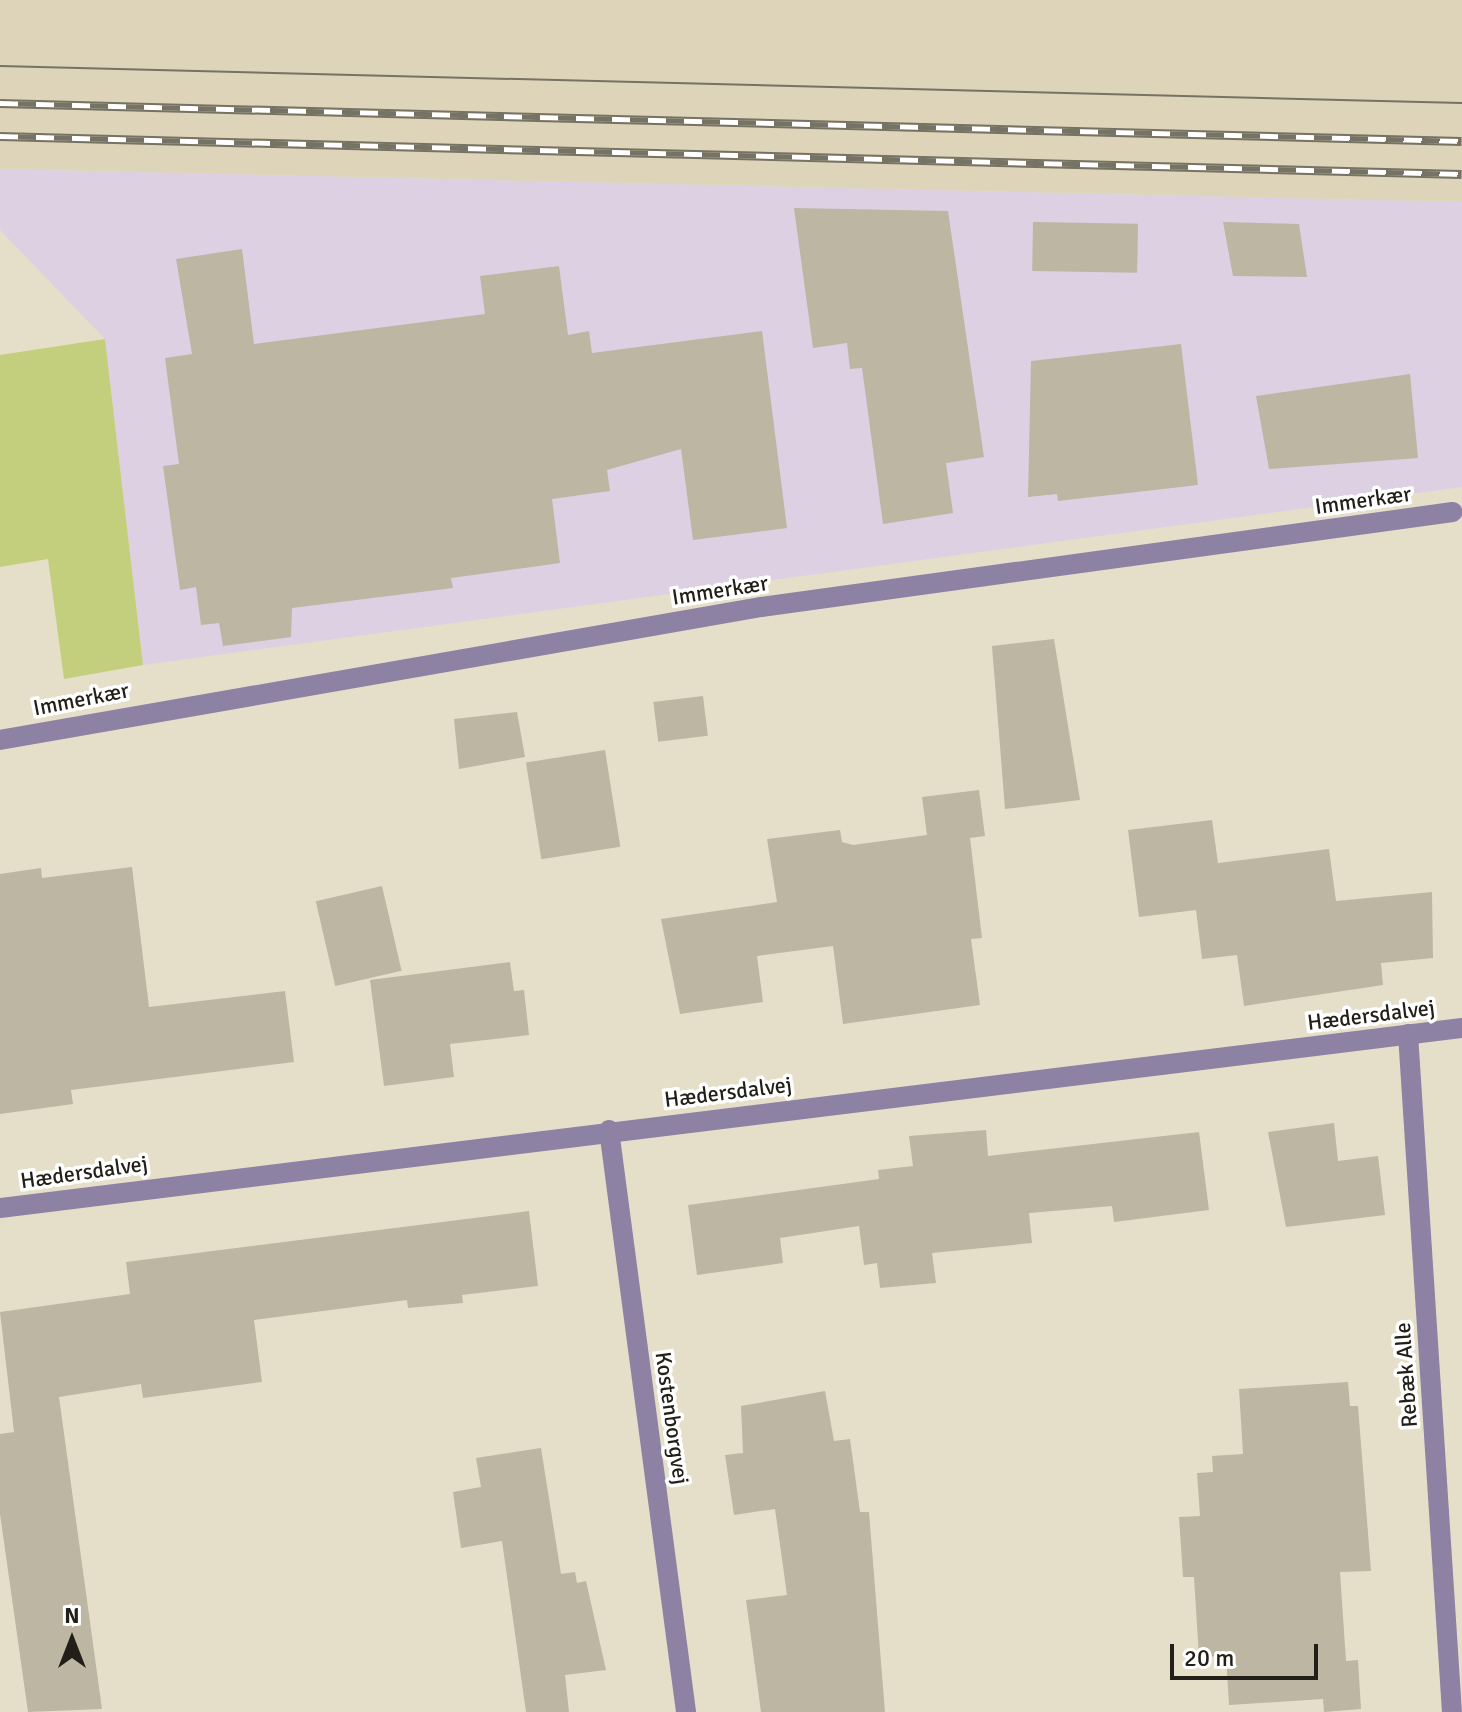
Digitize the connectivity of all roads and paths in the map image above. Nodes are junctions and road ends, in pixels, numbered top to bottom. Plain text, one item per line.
1 (1453, 512) dead end
2 (0, 740) edge
3 (1462, 1028) edge
4 (1408, 1034) junction
5 (609, 1130) junction
6 (0, 1208) edge
7 (686, 1712) edge
8 (1452, 1712) edge

1 - 2 street, Immerkær
3 - 4 street, Hædersdalvej
4 - 5 street, Hædersdalvej
4 - 8 street, Rebæk Alle
5 - 6 street, Hædersdalvej
5 - 7 street, Kostenborgvej

